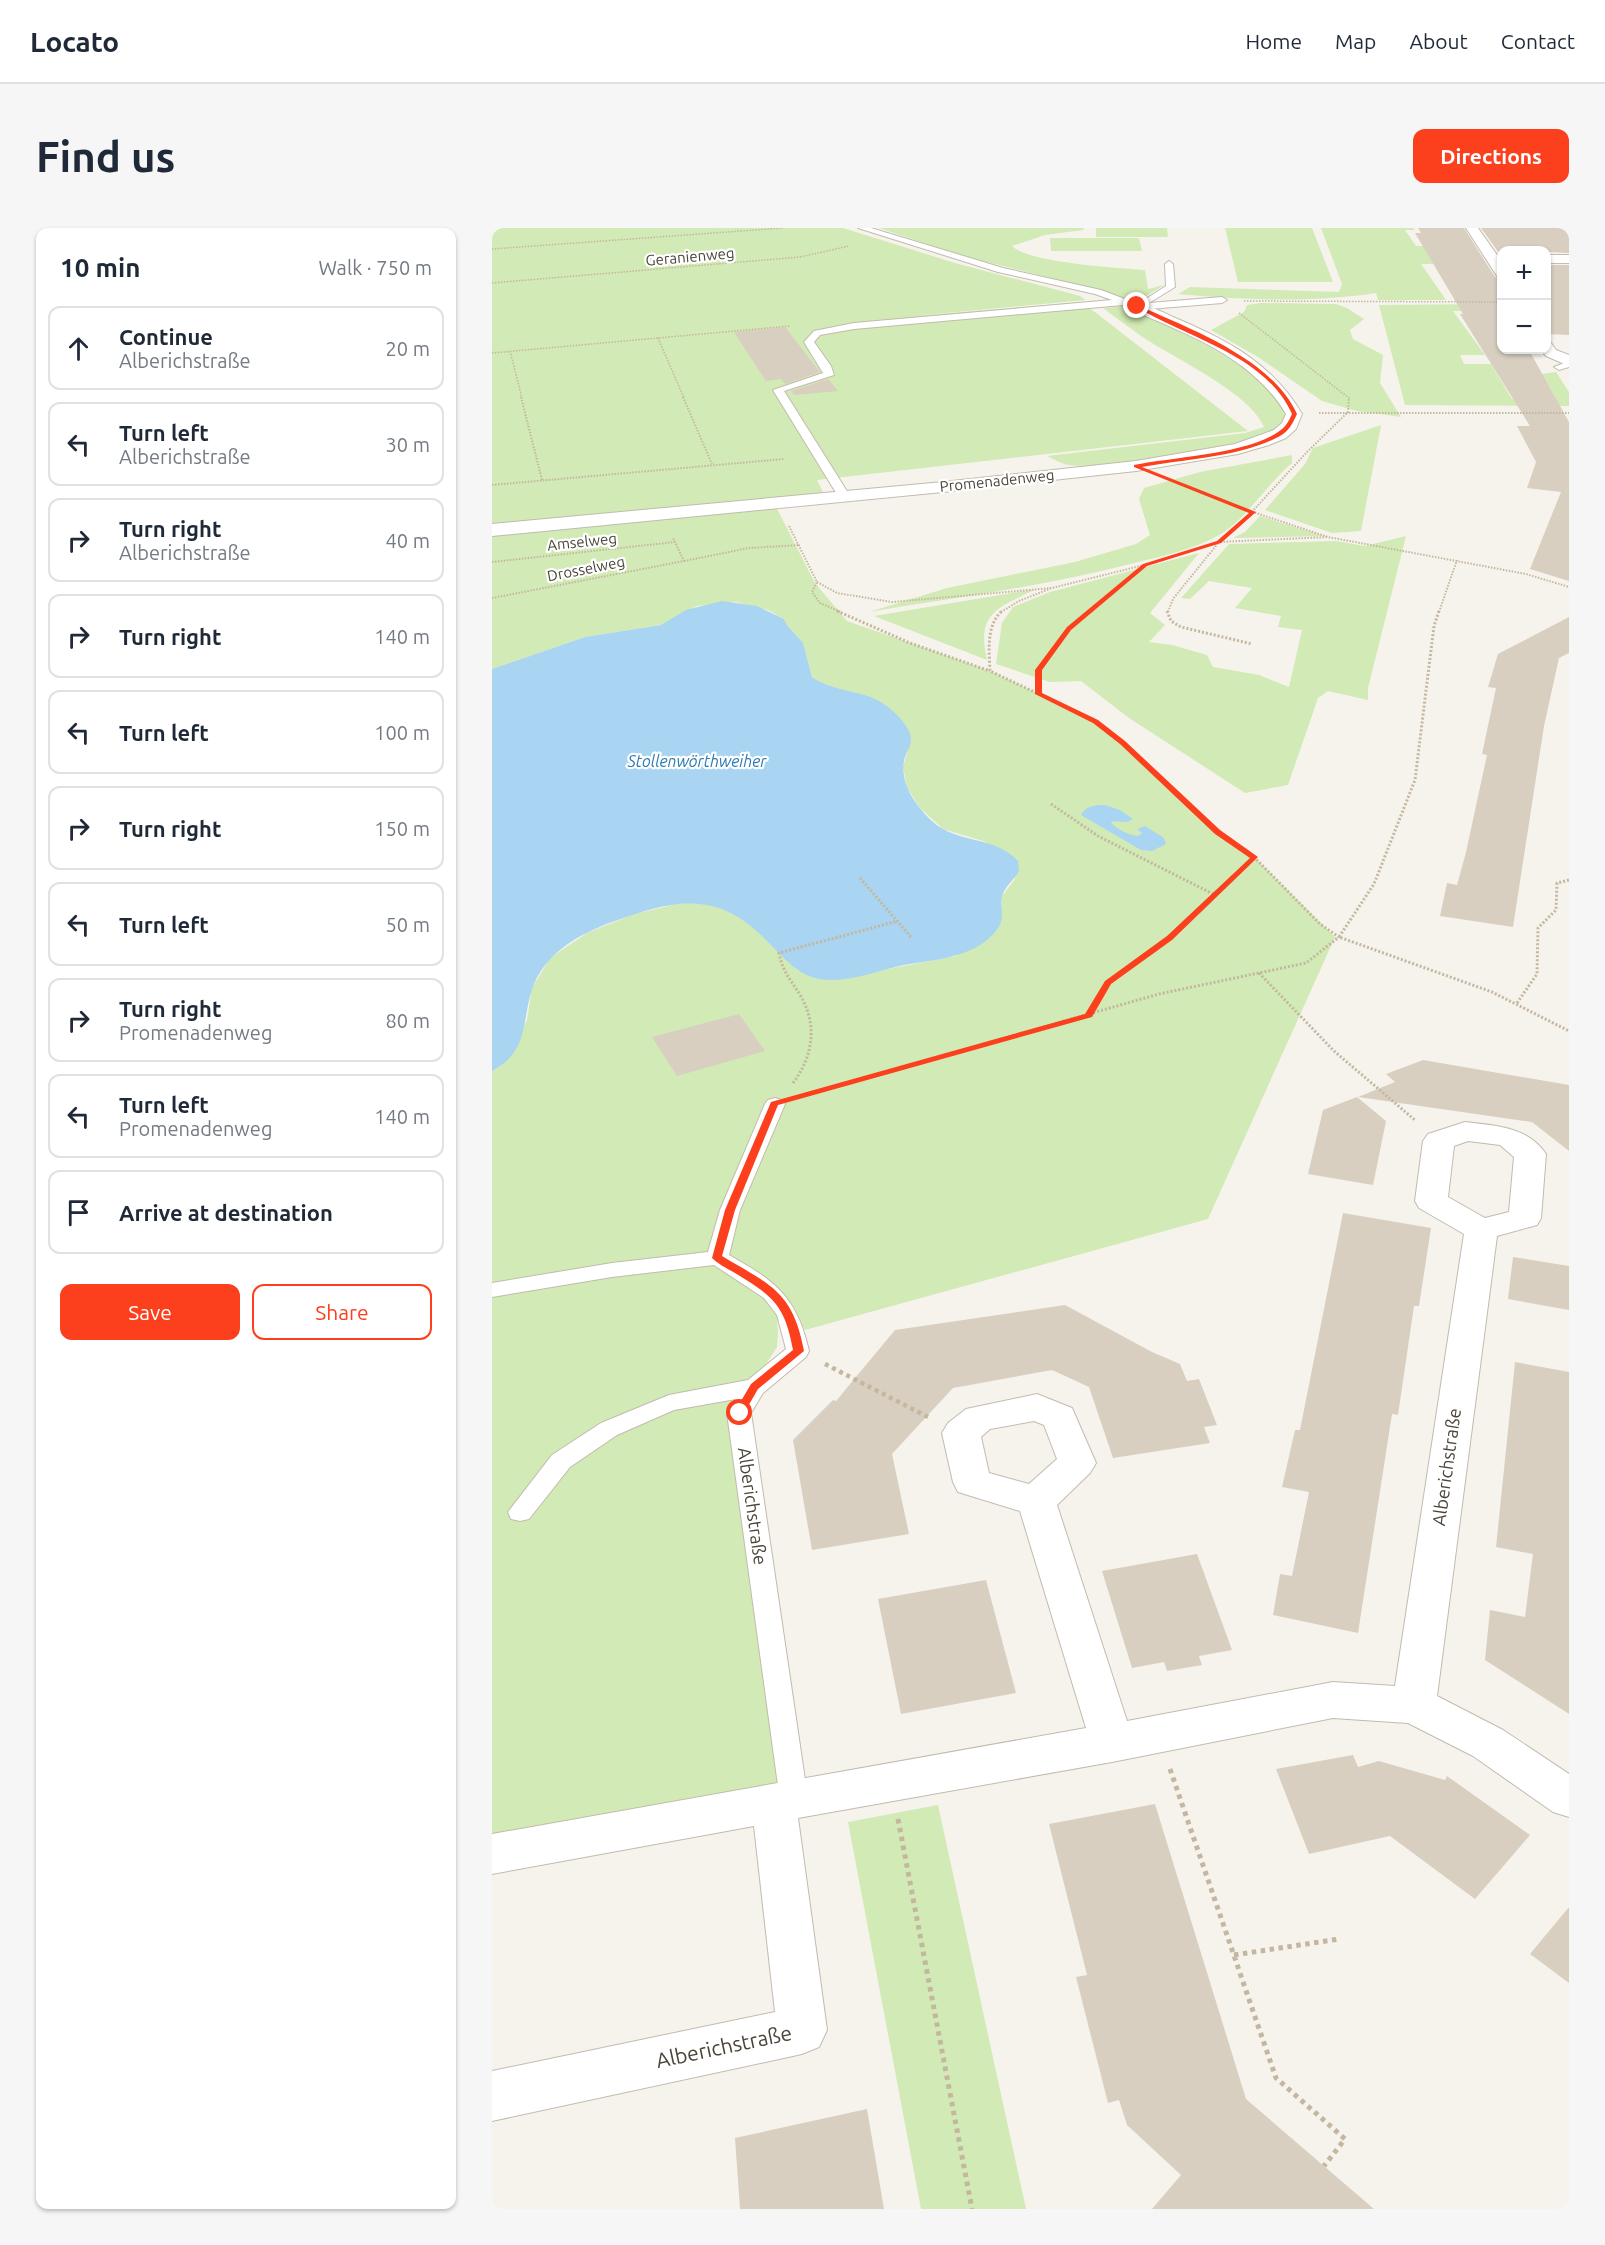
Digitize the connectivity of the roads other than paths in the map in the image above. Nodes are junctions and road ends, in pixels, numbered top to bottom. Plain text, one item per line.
1 (862, 228) edge
2 (1472, 228) edge
3 (1497, 259) edge
4 (1551, 259) edge
5 (1569, 259) edge
6 (1169, 264) dead end
7 (1222, 300) road end
8 (1131, 304) junction
9 (1551, 353) edge
10 (1566, 364) edge
11 (844, 496) junction
12 (492, 530) edge
13 (775, 1104) road end
14 (1481, 1230) junction
15 (717, 1258) junction
16 (492, 1290) edge
17 (754, 1387) junction
18 (1036, 1501) junction
19 (520, 1512) dead end
20 (1414, 1705) junction
21 (1112, 1743) junction
22 (1569, 1798) edge
23 (784, 1801) junction
24 (492, 1854) edge
25 (492, 2096) edge

1 - 8 lane
2 - 3 street
4 - 5 street
6 - 8 lane
7 - 8 lane
8 - 11 lane
8 - 11 street, Promenadenweg
9 - 10 street
11 - 12 street, Promenadenweg
13 - 15 lane
14 - 14 street
14 - 20 street, Alberichstraße
15 - 16 lane
15 - 17 lane, Alberichstraße
17 - 19 lane
17 - 23 lane, Alberichstraße
18 - 18 street
18 - 21 street
20 - 21 street
20 - 22 street
21 - 23 street
23 - 24 street
23 - 25 street, Alberichstraße

